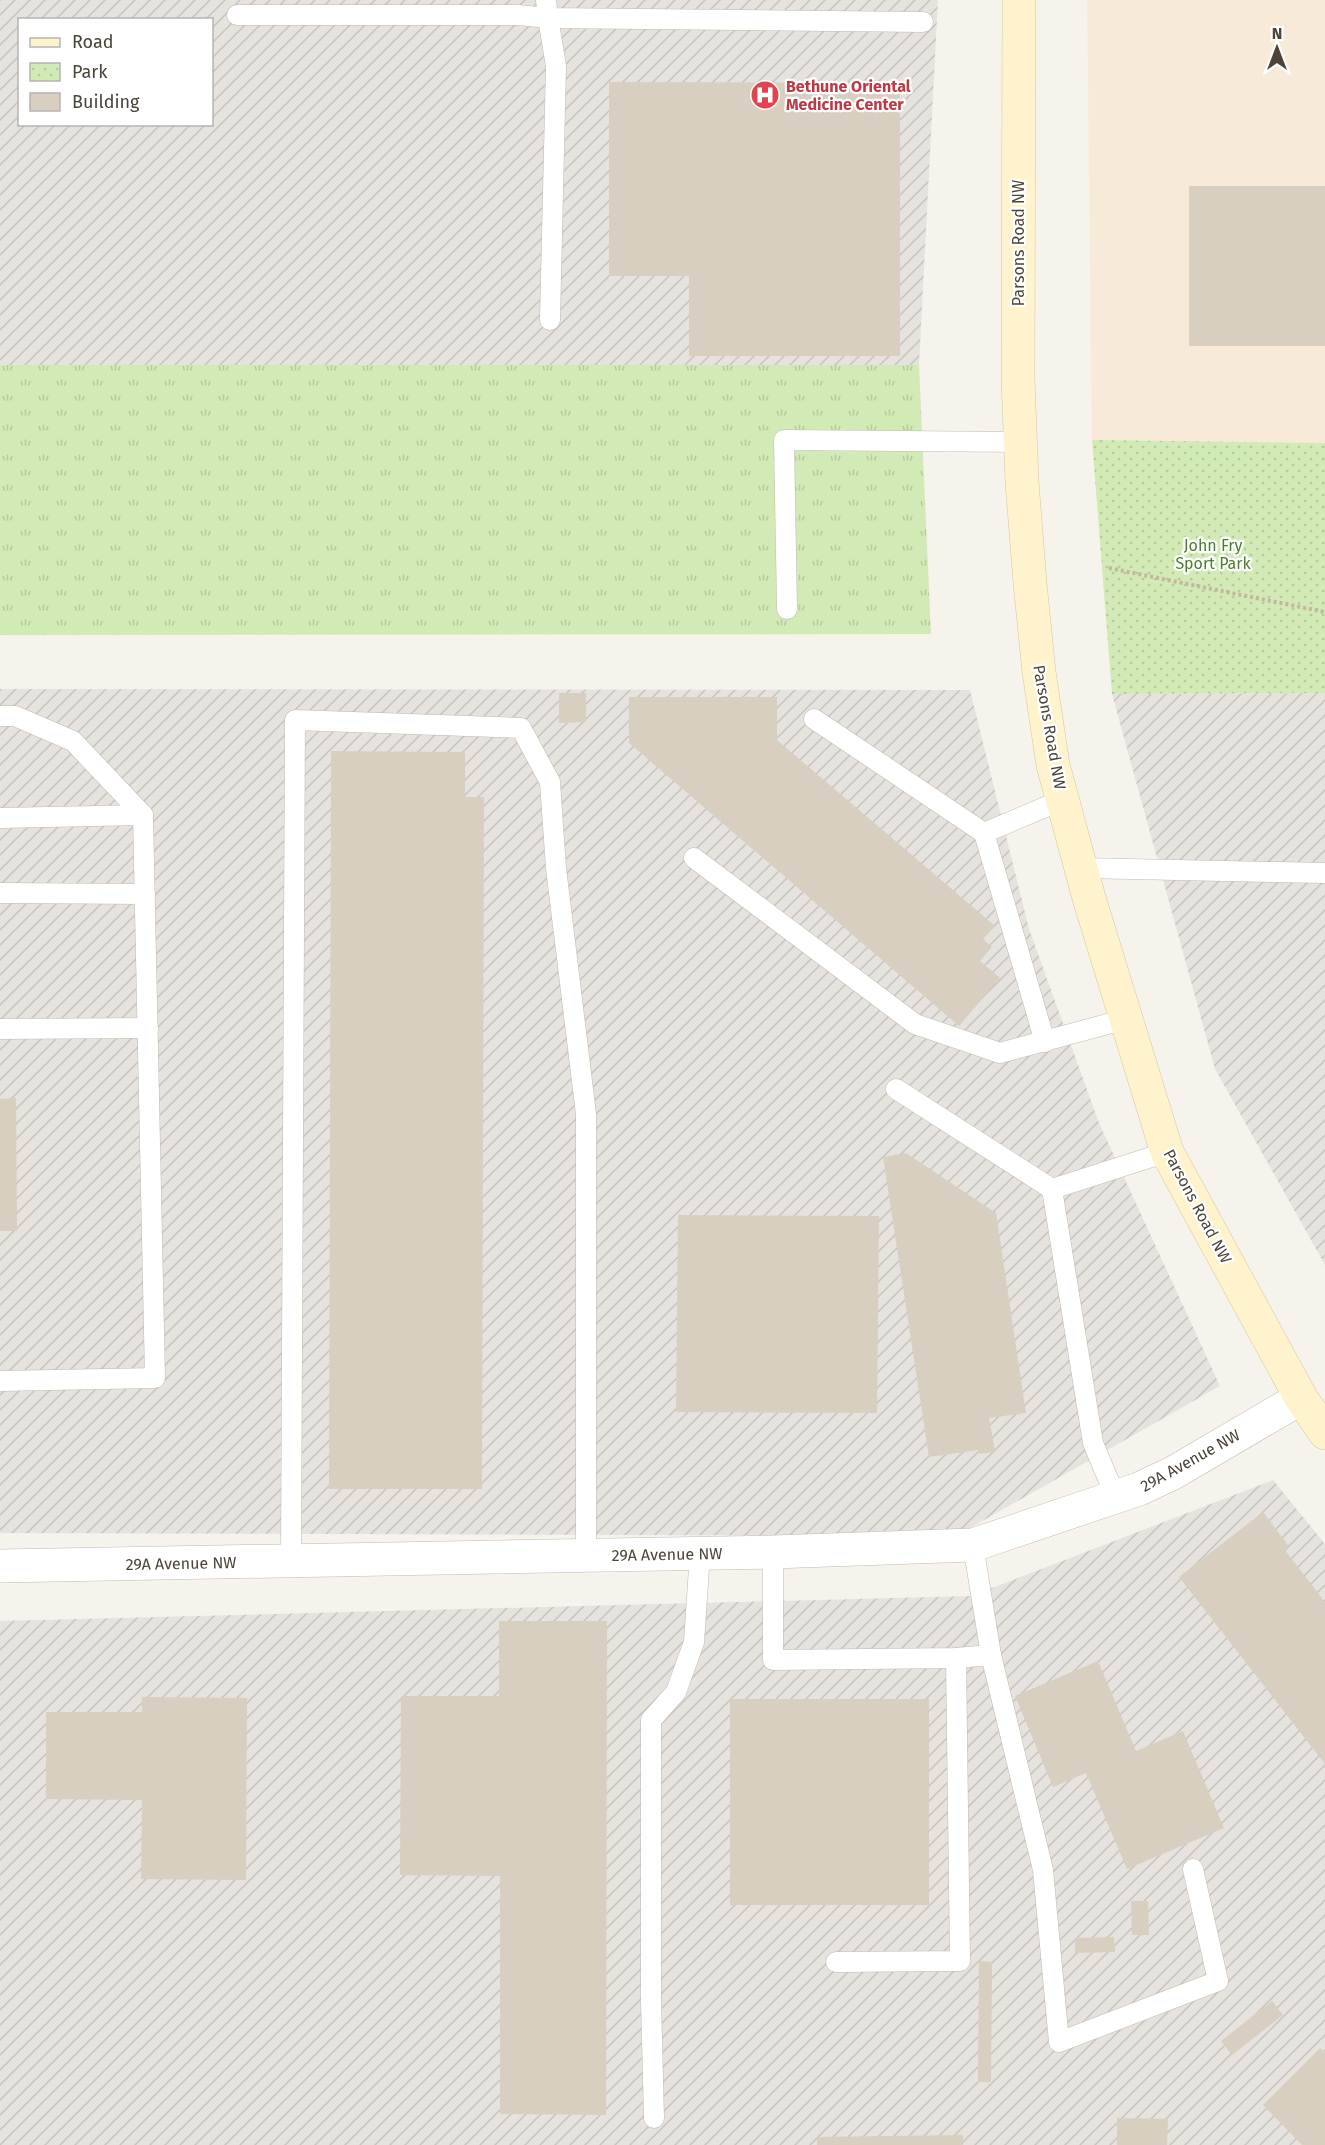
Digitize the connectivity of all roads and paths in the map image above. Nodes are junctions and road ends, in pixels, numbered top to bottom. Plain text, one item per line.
1 (1019, 0) edge
2 (547, 9) edge
3 (237, 15) dead end
4 (923, 22) dead end
5 (549, 320) dead end
6 (1020, 442) junction
7 (1109, 568) dead end
8 (787, 609) dead end
9 (1325, 612) edge
10 (0, 716) edge
11 (814, 719) dead end
12 (1062, 800) junction
13 (143, 816) junction
14 (0, 818) edge
15 (984, 833) junction
16 (694, 858) dead end
17 (1081, 868) junction
18 (1325, 873) edge
19 (0, 893) edge
20 (145, 894) junction
21 (1126, 1019) junction
22 (148, 1028) junction
23 (0, 1029) edge
24 (1045, 1041) junction
25 (896, 1089) dead end
26 (1167, 1152) junction
27 (1052, 1189) junction
28 (0, 1381) edge
29 (1301, 1398) junction
30 (1325, 1433) edge
31 (1116, 1498) junction
32 (973, 1545) junction
33 (773, 1552) junction
34 (700, 1553) junction
35 (586, 1555) junction
36 (291, 1561) junction
37 (0, 1566) edge
38 (991, 1655) junction
39 (956, 1658) junction
40 (1194, 1869) dead end
41 (836, 1962) dead end
42 (654, 2118) dead end

1 - 6 main road, Parsons Road NW
2 - 3 lane
2 - 4 lane
2 - 5 lane
6 - 8 lane
6 - 12 main road, Parsons Road NW
7 - 9 path
10 - 13 lane
11 - 15 lane
12 - 15 lane
12 - 17 main road, Parsons Road NW
13 - 14 lane
13 - 20 lane
15 - 24 lane
16 - 24 lane
17 - 18 lane
17 - 21 main road, Parsons Road NW
19 - 20 lane
20 - 22 lane
21 - 24 lane
21 - 26 main road, Parsons Road NW
22 - 23 lane
22 - 28 lane
25 - 27 lane
26 - 27 lane
26 - 29 main road, Parsons Road NW
27 - 31 lane
29 - 30 main road, Parsons Road NW
29 - 31 street, 29A Avenue NW
31 - 32 street, 29A Avenue NW
32 - 33 street, 29A Avenue NW
32 - 38 lane
33 - 34 street, 29A Avenue NW
33 - 39 lane
34 - 35 street, 29A Avenue NW
34 - 42 lane
35 - 36 street, 29A Avenue NW
35 - 36 lane
36 - 37 street, 29A Avenue NW
38 - 39 lane
38 - 40 lane
39 - 41 lane

